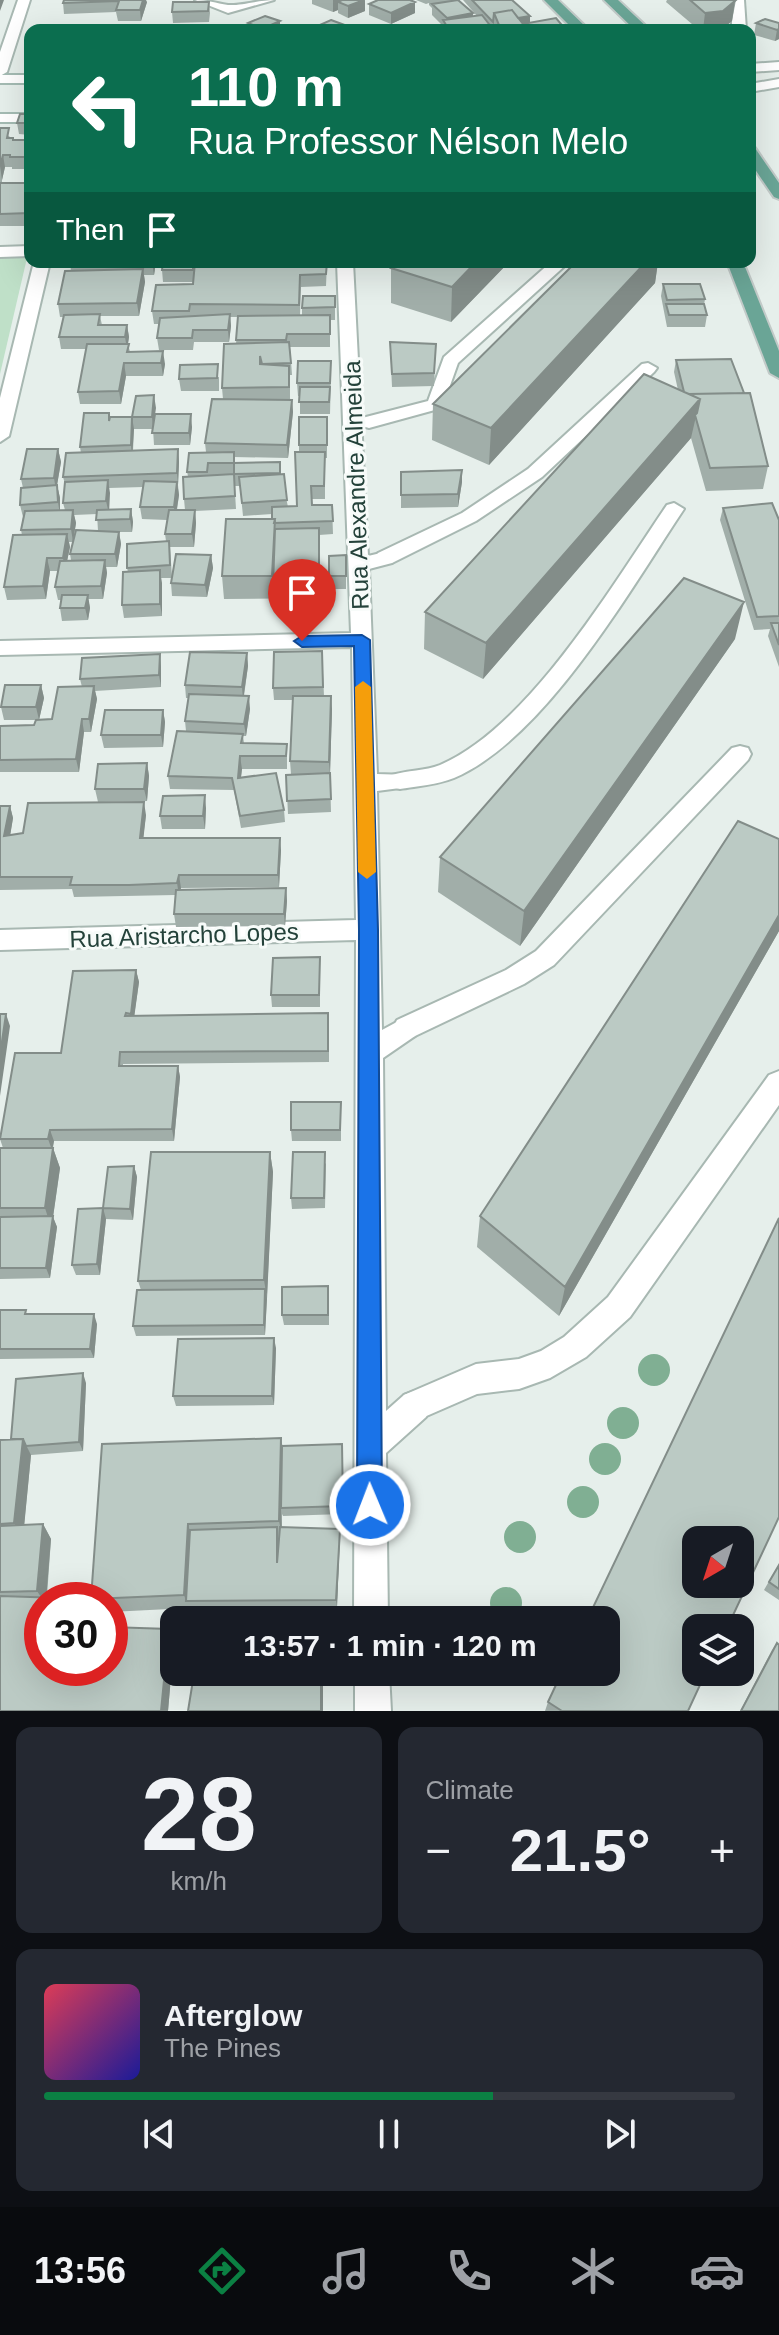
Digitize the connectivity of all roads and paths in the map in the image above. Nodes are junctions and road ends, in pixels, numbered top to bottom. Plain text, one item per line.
1 (24, 0) edge
2 (201, 0) edge
3 (268, 0) edge
4 (550, 0) edge
5 (610, 0) edge
6 (738, 0) edge
7 (576, 24) edge
8 (636, 24) edge
9 (739, 24) edge
10 (756, 66) edge
11 (779, 66) edge
12 (0, 72) edge
13 (0, 79) edge
14 (24, 79) edge
15 (779, 83) edge
16 (756, 87) edge
17 (0, 118) edge
18 (24, 118) edge
19 (756, 160) edge
20 (779, 194) edge
21 (24, 251) edge
22 (0, 252) edge
23 (41, 268) edge
24 (346, 268) edge
25 (554, 268) edge
26 (737, 268) edge
27 (648, 368) dead end
28 (779, 373) edge
29 (362, 422) junction
30 (1, 427) edge
31 (674, 509) dead end
32 (359, 565) junction
33 (362, 640) junction
34 (0, 648) edge
35 (740, 754) dead end
36 (364, 784) junction
37 (369, 930) junction
38 (0, 940) edge
39 (370, 1052) junction
40 (779, 1083) edge
41 (369, 1447) junction
42 (371, 1606) edge
43 (372, 1686) edge
44 (373, 1711) edge

1 - 12 street
2 - 3 street
4 - 7 main road
5 - 8 main road
6 - 9 street
10 - 11 street
13 - 14 street
15 - 16 street
17 - 18 street
19 - 20 main road
21 - 22 street
23 - 30 street
24 - 29 street, Rua Alexandre Almeida
25 - 29 street
26 - 28 main road
27 - 32 street
29 - 32 street, Rua Alexandre Almeida
31 - 36 street
32 - 33 street, Rua Alexandre Almeida
33 - 34 street
33 - 36 street, Rua Alexandre Almeida
35 - 39 street
36 - 37 street, Rua Alexandre Almeida
37 - 38 street, Rua Aristarcho Lopes
37 - 39 street, Rua Alexandre Almeida
39 - 41 street, Rua Alexandre Almeida
40 - 41 street
41 - 42 street, Rua Alexandre Almeida
43 - 44 street

